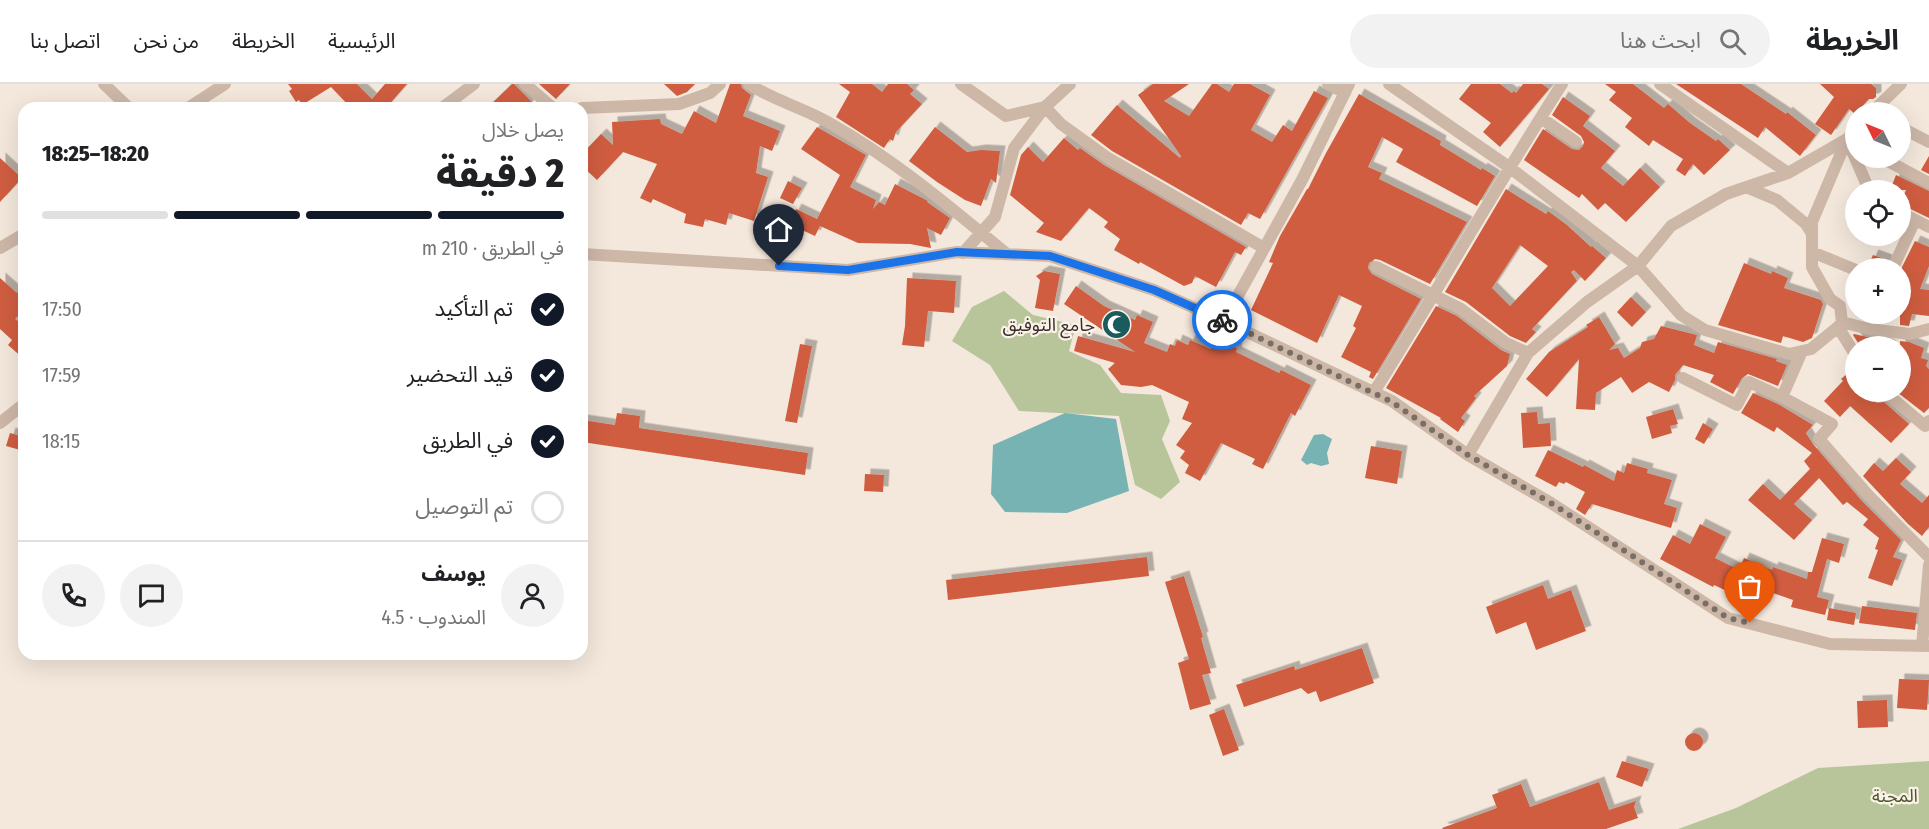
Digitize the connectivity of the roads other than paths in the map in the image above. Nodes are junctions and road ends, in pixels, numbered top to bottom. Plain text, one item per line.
1 (104, 84) edge
2 (225, 84) edge
3 (474, 84) edge
4 (525, 84) edge
5 (720, 84) edge
6 (749, 84) edge
7 (961, 84) edge
8 (1070, 84) edge
9 (1328, 84) edge
10 (1389, 84) edge
11 (1562, 84) edge
12 (1660, 84) edge
13 (1901, 84) edge
14 (1347, 88) edge
15 (123, 102) edge
16 (197, 102) edge
17 (450, 102) edge
18 (546, 102) edge
19 (1884, 102) edge
20 (1046, 107) junction
21 (588, 108) edge
22 (1540, 118) junction
23 (1911, 133) edge
24 (1845, 141) edge
25 (1576, 142) dead end
26 (1929, 142) edge
27 (1845, 152) edge
28 (1509, 167) junction
29 (1901, 168) edge
30 (1788, 173) junction
31 (1929, 183) edge
32 (1746, 187) junction
33 (1911, 218) edge
34 (1915, 220) junction
35 (1929, 227) edge
36 (980, 232) junction
37 (1812, 234) junction
38 (18, 238) edge
39 (0, 248) edge
40 (1264, 248) junction
41 (1812, 252) junction
42 (963, 253) junction
43 (588, 254) edge
44 (1007, 254) junction
45 (1898, 258) edge
46 (1638, 266) junction
47 (1845, 266) edge
48 (1376, 267) dead end
49 (1434, 296) junction
50 (1224, 321) junction
51 (1840, 325) junction
52 (1929, 329) edge
53 (1846, 336) edge
54 (1802, 351) junction
55 (1528, 353) junction
56 (1683, 378) dead end
57 (1374, 392) junction
58 (1782, 397) junction
59 (1897, 402) edge
60 (18, 409) edge
61 (1929, 421) edge
62 (0, 423) edge
63 (1468, 455) junction
64 (1929, 557) edge
65 (1929, 565) edge
66 (1925, 646) edge

1 - 15 street
2 - 16 street
3 - 17 street
4 - 18 street
5 - 21 street
6 - 36 street
7 - 20 street
8 - 20 street
9 - 14 street
10 - 28 street
11 - 22 street
12 - 30 street
13 - 19 street
14 - 40 street
20 - 36 street
20 - 40 street
22 - 25 street
22 - 28 street
23 - 26 street
24 - 30 street
27 - 37 street
28 - 46 street
28 - 49 street
29 - 31 street
30 - 32 street
32 - 37 street
32 - 46 street
33 - 34 street
34 - 35 street
34 - 45 street
36 - 42 street
36 - 44 street
37 - 41 street
38 - 39 street
40 - 50 street
41 - 47 street
41 - 51 street
42 - 43 street
42 - 44 street
44 - 50 street
46 - 54 street
46 - 55 street
48 - 49 street
49 - 55 street
49 - 57 street
50 - 57 street
51 - 52 street
51 - 53 street
51 - 54 street
54 - 58 street
55 - 63 street
56 - 58 street
57 - 63 street
58 - 64 street
59 - 61 street
60 - 62 street
63 - 66 street
65 - 66 street

